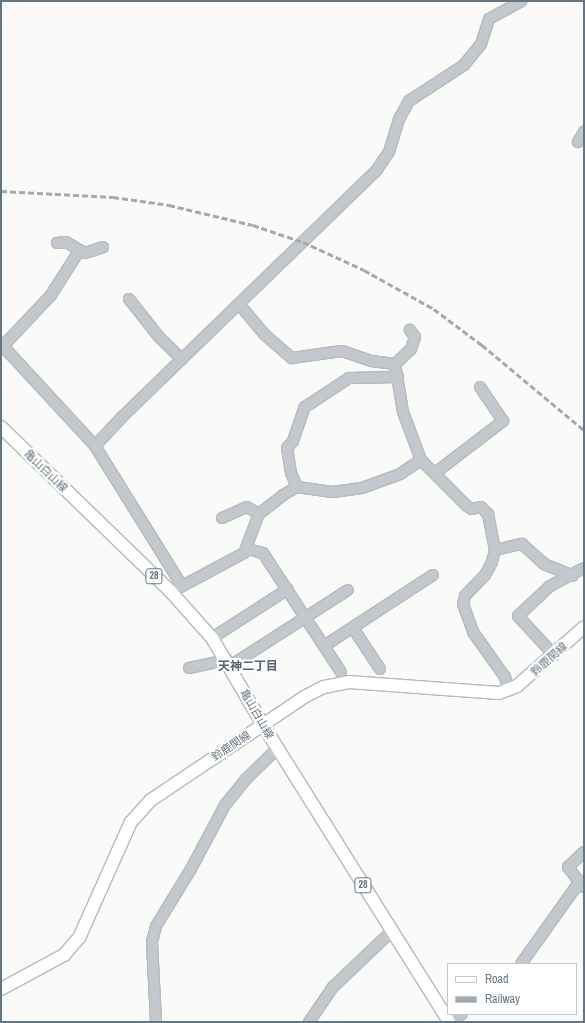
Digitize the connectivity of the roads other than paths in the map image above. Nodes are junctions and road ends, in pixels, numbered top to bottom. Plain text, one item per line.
1 (521, 1) edge
2 (584, 132) edge
3 (578, 142) dead end
4 (57, 243) dead end
5 (103, 247) dead end
6 (79, 251) junction
7 (130, 299) dead end
8 (239, 304) junction
9 (410, 330) dead end
10 (2, 345) edge
11 (182, 359) junction
12 (395, 364) junction
13 (398, 377) junction
14 (480, 387) dead end
15 (1, 427) edge
16 (95, 446) junction
17 (421, 460) junction
18 (435, 473) junction
19 (297, 487) junction
20 (259, 514) junction
21 (222, 518) dead end
22 (247, 549) junction
23 (495, 550) junction
24 (584, 568) edge
25 (433, 575) dead end
26 (573, 576) junction
27 (182, 586) junction
28 (288, 589) junction
29 (348, 590) dead end
30 (170, 592) junction
31 (306, 617) junction
32 (584, 627) edge
33 (353, 628) junction
34 (212, 638) junction
35 (324, 646) junction
36 (554, 655) junction
37 (228, 663) junction
38 (189, 668) dead end
39 (380, 669) dead end
40 (341, 672) dead end
41 (508, 690) junction
42 (262, 725) junction
43 (278, 748) junction
44 (584, 852) edge
45 (582, 884) edge
46 (392, 930) junction
47 (522, 963) edge
48 (1, 988) edge
49 (460, 1015) edge
50 (156, 1022) edge
51 (309, 1022) edge
52 (449, 1022) edge

1 - 8 street
2 - 3 street
4 - 6 street
5 - 6 street
6 - 10 street
7 - 11 street
8 - 11 street
8 - 12 street
9 - 12 street
10 - 16 street
11 - 16 street
12 - 13 street
13 - 17 street
13 - 19 street
14 - 18 street
15 - 30 main road, 亀山白山線 / 28
16 - 27 street
17 - 18 street
17 - 19 street
18 - 23 street
19 - 20 street
20 - 21 street
20 - 22 street
22 - 27 street
22 - 28 street
23 - 26 street
23 - 41 street
24 - 26 street
25 - 33 street
26 - 36 street
27 - 30 street
28 - 31 street
28 - 34 street
29 - 31 street
30 - 34 main road, 亀山白山線 / 28
31 - 35 street
31 - 37 street
32 - 36 main road, 鈴鹿関線
33 - 35 street
33 - 39 street
34 - 37 main road, 亀山白山線 / 28
35 - 40 street
36 - 41 main road, 鈴鹿関線
37 - 38 street
37 - 42 main road, 亀山白山線 / 28
41 - 42 main road, 鈴鹿関線
42 - 43 main road, 亀山白山線 / 28
42 - 48 main road, 鈴鹿関線
43 - 46 main road, 亀山白山線 / 28
43 - 50 street
44 - 45 street
45 - 47 street
46 - 51 street
46 - 52 main road, 亀山白山線 / 28
49 - 52 street

